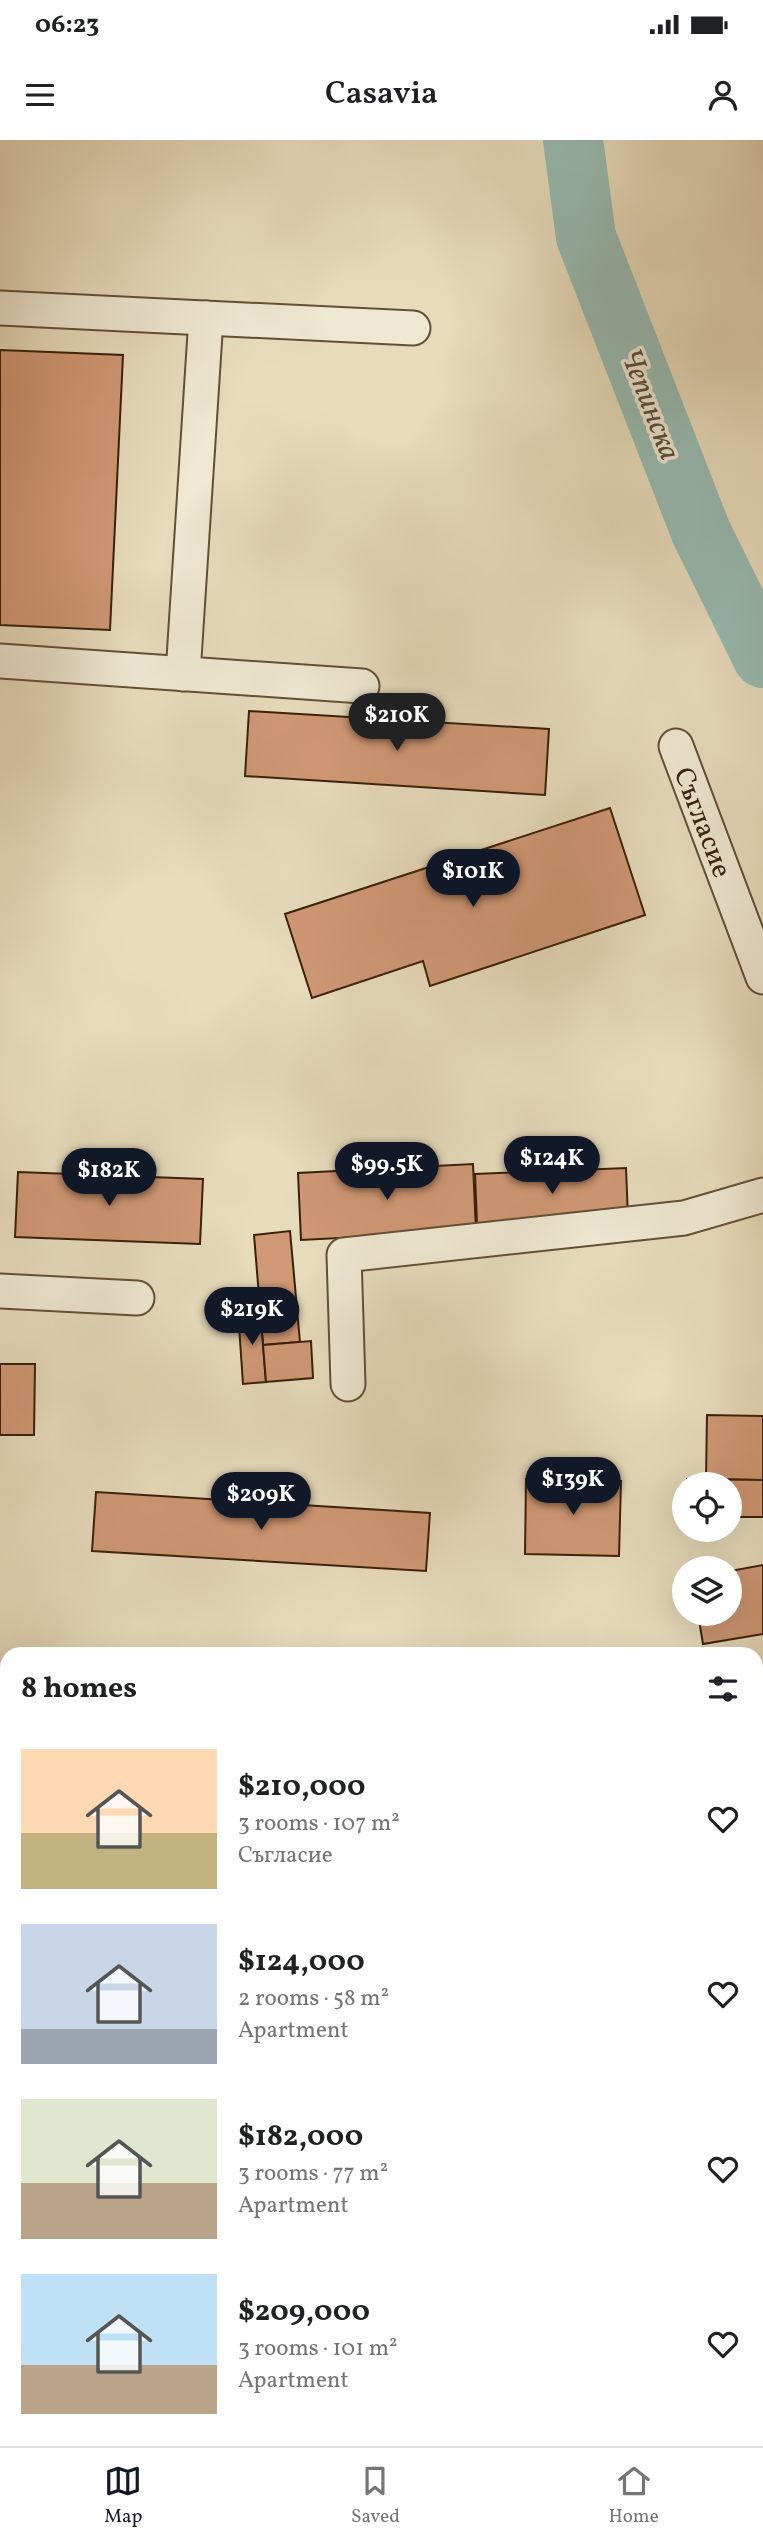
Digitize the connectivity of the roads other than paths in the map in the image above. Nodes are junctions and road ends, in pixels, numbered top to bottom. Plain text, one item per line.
1 (0, 308) edge
2 (206, 318) junction
3 (413, 328) dead end
4 (0, 661) edge
5 (183, 674) junction
6 (362, 686) dead end
7 (676, 746) dead end
8 (763, 977) edge
9 (763, 1195) edge
10 (0, 1291) edge
11 (137, 1298) dead end
12 (348, 1384) dead end

1 - 2 street
2 - 3 street
2 - 5 street
4 - 5 street
5 - 6 street
7 - 8 street, Съгласие
9 - 12 street
10 - 11 street

